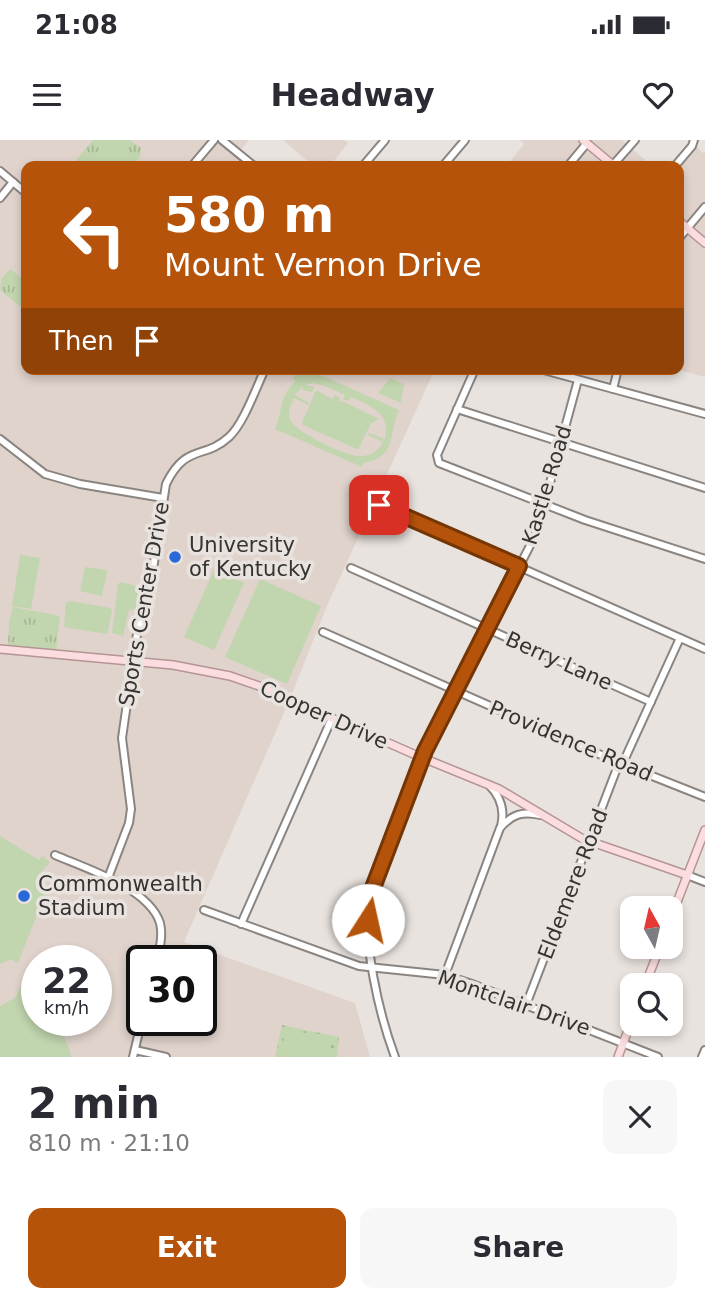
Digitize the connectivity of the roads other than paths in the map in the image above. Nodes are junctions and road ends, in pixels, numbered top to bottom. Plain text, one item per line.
1 (214, 140) edge
2 (222, 140) edge
3 (385, 140) edge
4 (465, 140) edge
5 (635, 140) edge
6 (694, 140) edge
7 (585, 142) edge
8 (196, 161) edge
9 (248, 161) edge
10 (367, 161) edge
11 (447, 161) edge
12 (572, 161) edge
13 (608, 161) edge
14 (618, 161) edge
15 (679, 161) edge
16 (3, 174) edge
17 (13, 182) junction
18 (0, 183) edge
19 (21, 189) edge
20 (0, 198) edge
21 (705, 207) edge
22 (684, 225) edge
23 (687, 228) junction
24 (684, 232) edge
25 (705, 243) edge
26 (262, 375) edge
27 (472, 375) edge
28 (561, 375) edge
29 (616, 375) edge
30 (578, 380) junction
31 (613, 389) junction
32 (457, 409) junction
33 (705, 414) edge
34 (0, 439) edge
35 (561, 442) junction
36 (705, 488) edge
37 (163, 498) junction
38 (379, 505) dead end
39 (545, 506) junction
40 (705, 559) edge
41 (519, 566) junction
42 (351, 568) dead end
43 (487, 628) junction
44 (323, 632) dead end
45 (680, 638) junction
46 (0, 649) edge
47 (705, 649) edge
48 (133, 661) junction
49 (454, 691) junction
50 (651, 702) junction
51 (332, 718) junction
52 (422, 758) junction
53 (621, 764) junction
54 (488, 785) junction
55 (705, 797) edge
56 (542, 815) junction
57 (500, 828) junction
58 (705, 830) edge
59 (589, 842) junction
60 (55, 855) dead end
61 (687, 876) junction
62 (108, 878) junction
63 (705, 882) edge
64 (679, 896) edge
65 (204, 910) dead end
66 (241, 924) junction
67 (160, 945) edge
68 (373, 969) junction
69 (445, 975) junction
70 (526, 1005) junction
71 (138, 1036) edge
72 (625, 1036) edge
73 (623, 1042) junction
74 (705, 1049) edge
75 (134, 1054) edge
76 (166, 1057) edge
77 (395, 1057) edge
78 (618, 1057) edge
79 (658, 1057) edge
80 (702, 1057) edge

1 - 8 street
2 - 9 street
3 - 10 street
4 - 11 street
5 - 14 street
6 - 15 street
7 - 12 street
7 - 13 main road
16 - 17 street
16 - 18 street
17 - 19 street
17 - 20 street
21 - 23 street
22 - 23 main road
23 - 24 street
23 - 25 main road
26 - 37 street, Sports Center Drive
27 - 32 street
28 - 30 street
29 - 31 street
30 - 31 street
30 - 35 street, Kastle Road
31 - 33 street
32 - 35 street
32 - 39 street
34 - 37 street
35 - 36 street
35 - 39 street, Kastle Road
37 - 48 street, Sports Center Drive
38 - 41 street
39 - 40 street
39 - 41 street, Kastle Road
41 - 43 street, Kastle Road
41 - 45 street
42 - 43 street, Berry Lane
43 - 49 street, Kastle Road
43 - 50 street, Berry Lane
44 - 49 street, Providence Road
45 - 47 street
45 - 50 street, Eldemere Road
46 - 48 main road, Cooper Drive
48 - 51 main road, Cooper Drive
48 - 62 street, Sports Center Drive
49 - 52 street, Kastle Road
49 - 53 street, Providence Road
50 - 53 street, Eldemere Road
51 - 52 main road, Cooper Drive
51 - 66 street
52 - 54 main road, Cooper Drive
52 - 68 street, Kastle Road
53 - 55 street, Providence Road
53 - 59 street, Eldemere Road
54 - 56 main road, Cooper Drive
54 - 57 street
56 - 57 street
56 - 59 main road, Cooper Drive
57 - 69 street
58 - 61 main road
59 - 61 main road, Cooper Drive
59 - 70 street, Eldemere Road
60 - 62 street
61 - 63 street, Cooper Drive
61 - 64 main road
62 - 67 street
65 - 66 street, Montclair Drive
66 - 68 street, Montclair Drive
68 - 69 street, Montclair Drive
68 - 77 street, Kastle Road
69 - 70 street, Montclair Drive
70 - 73 street, Montclair Drive
71 - 75 street
72 - 73 main road
73 - 78 main road
73 - 79 street, Montclair Drive
74 - 80 street
75 - 76 street

